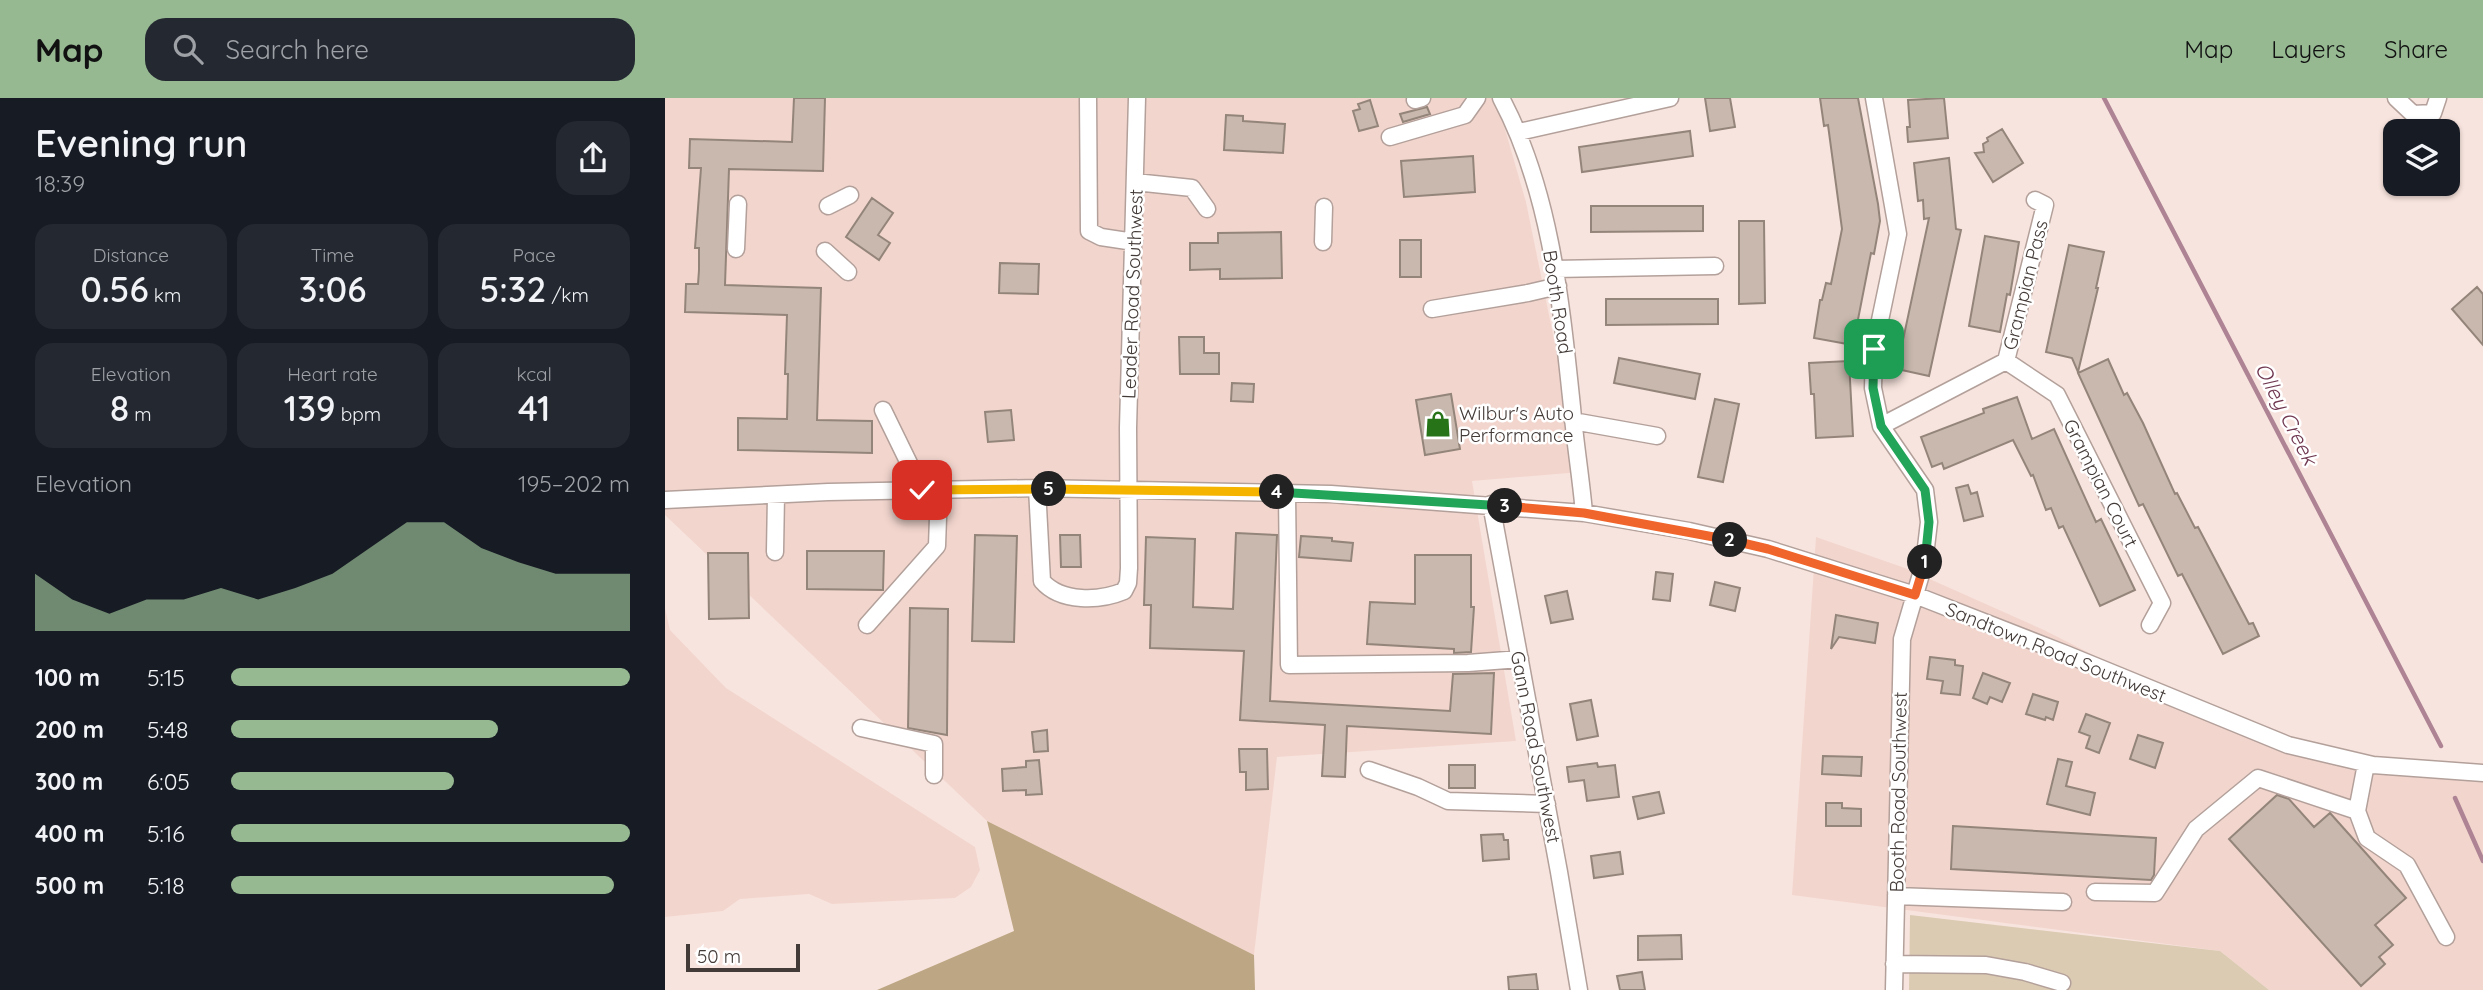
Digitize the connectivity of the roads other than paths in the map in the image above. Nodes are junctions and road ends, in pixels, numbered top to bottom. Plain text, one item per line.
1 (1088, 98) edge
2 (1137, 98) edge
3 (1477, 98) edge
4 (1501, 98) edge
5 (1669, 98) edge
6 (1874, 98) edge
7 (2396, 98) edge
8 (2438, 98) edge
9 (1519, 132) junction
10 (1390, 137) dead end
11 (1135, 182) junction
12 (850, 195) dead end
13 (2035, 200) dead end
14 (738, 204) dead end
15 (828, 206) dead end
16 (1324, 207) dead end
17 (1207, 209) dead end
18 (1323, 242) dead end
19 (1134, 243) junction
20 (736, 249) dead end
21 (825, 251) dead end
22 (1715, 266) dead end
23 (1554, 269) junction
24 (848, 272) dead end
25 (1558, 286) junction
26 (1432, 309) dead end
27 (2006, 360) junction
28 (883, 410) dead end
29 (1573, 421) junction
30 (1881, 426) junction
31 (1657, 436) dead end
32 (1038, 488) junction
33 (939, 489) junction
34 (922, 490) junction
35 (1128, 490) junction
36 (1287, 493) junction
37 (776, 495) junction
38 (665, 500) edge
39 (1491, 504) junction
40 (1584, 513) junction
41 (775, 552) dead end
42 (1915, 595) junction
43 (867, 625) dead end
44 (2150, 625) dead end
45 (1520, 659) junction
46 (861, 728) dead end
47 (2366, 764) junction
48 (1369, 771) dead end
49 (2483, 773) edge
50 (934, 775) dead end
51 (1547, 804) junction
52 (2357, 811) junction
53 (2095, 892) dead end
54 (1896, 896) junction
55 (2063, 902) dead end
56 (2445, 937) dead end
57 (1895, 964) junction
58 (2062, 983) dead end
59 (1579, 990) edge
60 (1894, 990) edge

1 - 19 street
2 - 11 street, Leader Road Southwest
3 - 10 street
4 - 9 street, Booth Road
5 - 9 street
6 - 30 street
7 - 8 street
9 - 23 street, Booth Road
11 - 17 street
11 - 19 street, Leader Road Southwest
12 - 15 street
13 - 27 street, Grampian Pass
14 - 20 street
16 - 18 street
19 - 35 street, Leader Road Southwest
21 - 24 street
22 - 23 street
23 - 25 street, Booth Road
25 - 26 street
25 - 29 street, Booth Road
27 - 30 street, Grampian Pass
27 - 44 street, Grampian Court
28 - 34 street
29 - 31 street
29 - 40 street, Booth Road
30 - 42 street, Booth Road Southwest
32 - 33 street, Sandtown Road Southwest
32 - 35 street, Sandtown Road Southwest
32 - 35 street, Leader Road Southwest
33 - 34 street, Sandtown Road Southwest
33 - 43 street
34 - 37 street, Sandtown Road Southwest
35 - 36 street, Sandtown Road Southwest
36 - 39 street, Sandtown Road Southwest
36 - 45 street
37 - 38 street, Sandtown Road Southwest
37 - 41 street
39 - 40 street, Sandtown Road Southwest
39 - 45 street, Gann Road Southwest
40 - 42 street, Sandtown Road Southwest
42 - 47 street, Sandtown Road Southwest
42 - 54 street, Booth Road Southwest
45 - 51 street, Gann Road Southwest
46 - 50 street
47 - 49 street, Sandtown Road Southwest
47 - 52 street
48 - 51 street
51 - 59 street, Gann Road Southwest
52 - 53 street
52 - 56 street
54 - 55 street
54 - 57 street, Booth Road Southwest
57 - 58 street
57 - 60 street, Booth Road Southwest

